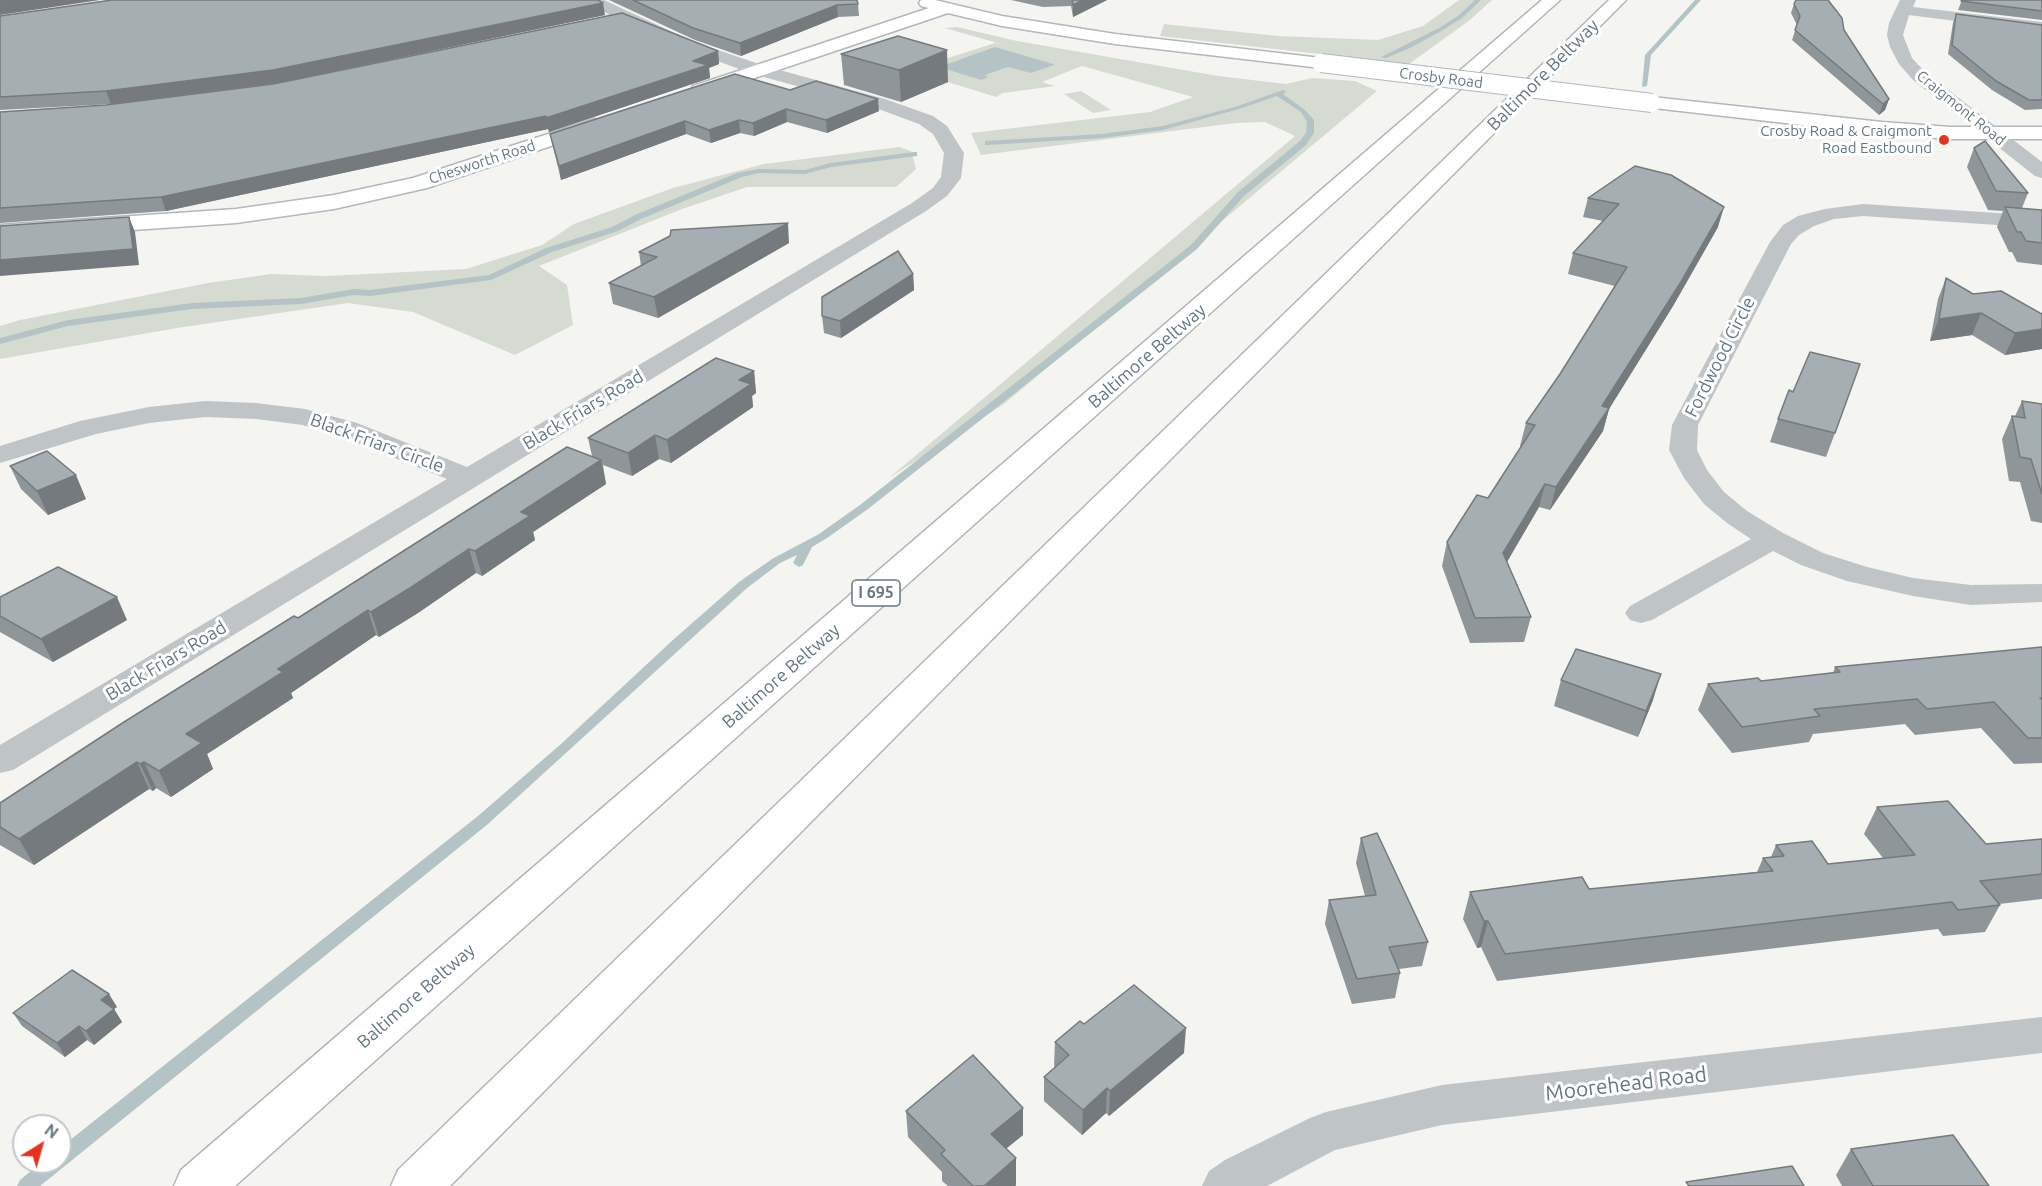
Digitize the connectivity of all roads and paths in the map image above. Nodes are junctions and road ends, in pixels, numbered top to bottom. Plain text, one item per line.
1 (592, 0) edge
2 (916, 0) edge
3 (1552, 0) edge
4 (1618, 0) edge
5 (1905, 5) edge
6 (946, 8) junction
7 (626, 18) junction
8 (602, 23) edge
9 (2042, 27) edge
10 (759, 70) junction
11 (682, 96) edge
12 (615, 118) edge
13 (1992, 133) junction
14 (2042, 133) edge
15 (2042, 172) edge
16 (2042, 222) edge
17 (0, 232) edge
18 (0, 455) edge
19 (470, 478) junction
20 (1772, 539) junction
21 (2042, 593) edge
22 (1641, 613) dead end
23 (0, 761) edge
24 (2042, 1035) edge
25 (199, 1186) edge
26 (416, 1186) edge
27 (1226, 1186) edge

1 - 7 street, Black Friars Road
2 - 6 main road, Crosby Road
3 - 25 main road, Baltimore Beltway / I 695
4 - 26 main road, Baltimore Beltway
5 - 9 street
5 - 13 street, Craigmont Road
6 - 10 main road
6 - 13 main road, Crosby Road, bridge
7 - 8 street
7 - 10 street, Black Friars Road
10 - 11 main road
10 - 19 street, Black Friars Road
12 - 17 main road, Chesworth Road
13 - 14 main road, Crosby Road
13 - 15 street, Craigmont Road
16 - 20 street, Fordwood Circle
18 - 19 street, Black Friars Circle
19 - 23 street, Black Friars Road
20 - 21 street, Fordwood Circle
20 - 22 street
24 - 27 street, Moorehead Road

